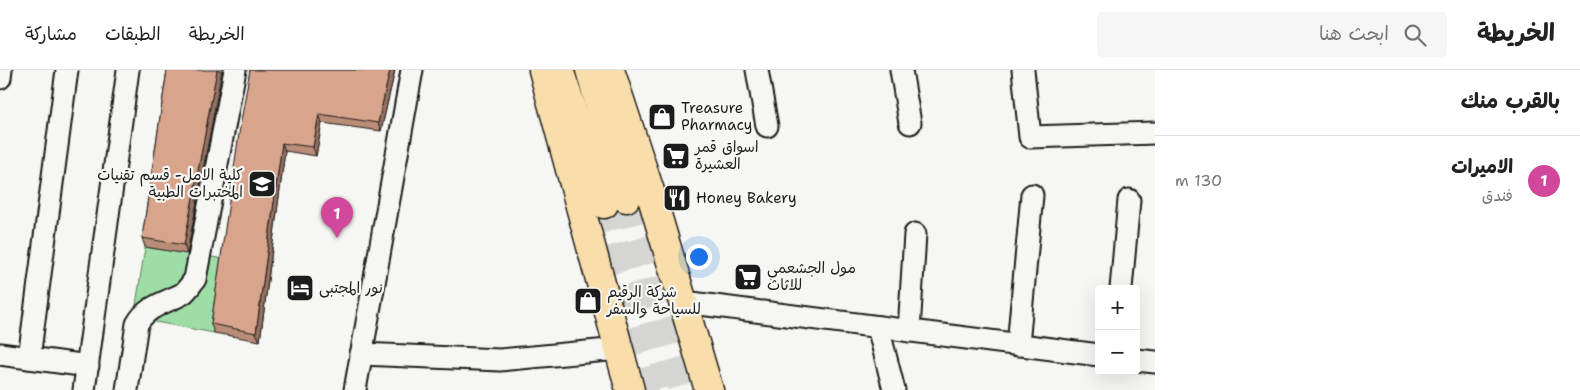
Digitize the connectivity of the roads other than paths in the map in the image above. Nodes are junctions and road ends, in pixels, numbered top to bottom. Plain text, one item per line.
1 (1, 70) edge
2 (68, 70) edge
3 (128, 70) edge
4 (235, 70) edge
5 (412, 70) edge
6 (542, 70) edge
7 (559, 70) edge
8 (590, 70) edge
9 (610, 70) edge
10 (757, 70) edge
11 (901, 70) edge
12 (1023, 70) edge
13 (0, 78) edge
14 (910, 123) dead end
15 (767, 126) dead end
16 (1155, 133) edge
17 (1032, 195) dead end
18 (1129, 200) dead end
19 (915, 234) dead end
20 (1121, 285) edge
21 (684, 302) junction
22 (878, 327) junction
23 (909, 331) junction
24 (1018, 345) junction
25 (619, 349) junction
26 (0, 354) edge
27 (362, 354) junction
28 (1095, 355) edge
29 (29, 358) junction
30 (1140, 360) edge
31 (1155, 362) edge
32 (88, 366) junction
33 (84, 390) edge
34 (127, 390) edge
35 (355, 390) edge
36 (630, 390) edge
37 (709, 390) edge
38 (894, 390) edge

1 - 13 street
2 - 29 street
3 - 32 street
4 - 34 street
5 - 27 street
6 - 25 highway
7 - 8 highway
9 - 21 highway
10 - 15 street
11 - 14 street
12 - 16 street
17 - 24 street
18 - 20 street
19 - 23 street
21 - 22 street
21 - 37 highway
22 - 23 street
22 - 38 street
23 - 24 street
24 - 28 street
25 - 27 street
25 - 36 highway
26 - 29 street
27 - 35 street
29 - 32 street
30 - 31 street
32 - 33 street

